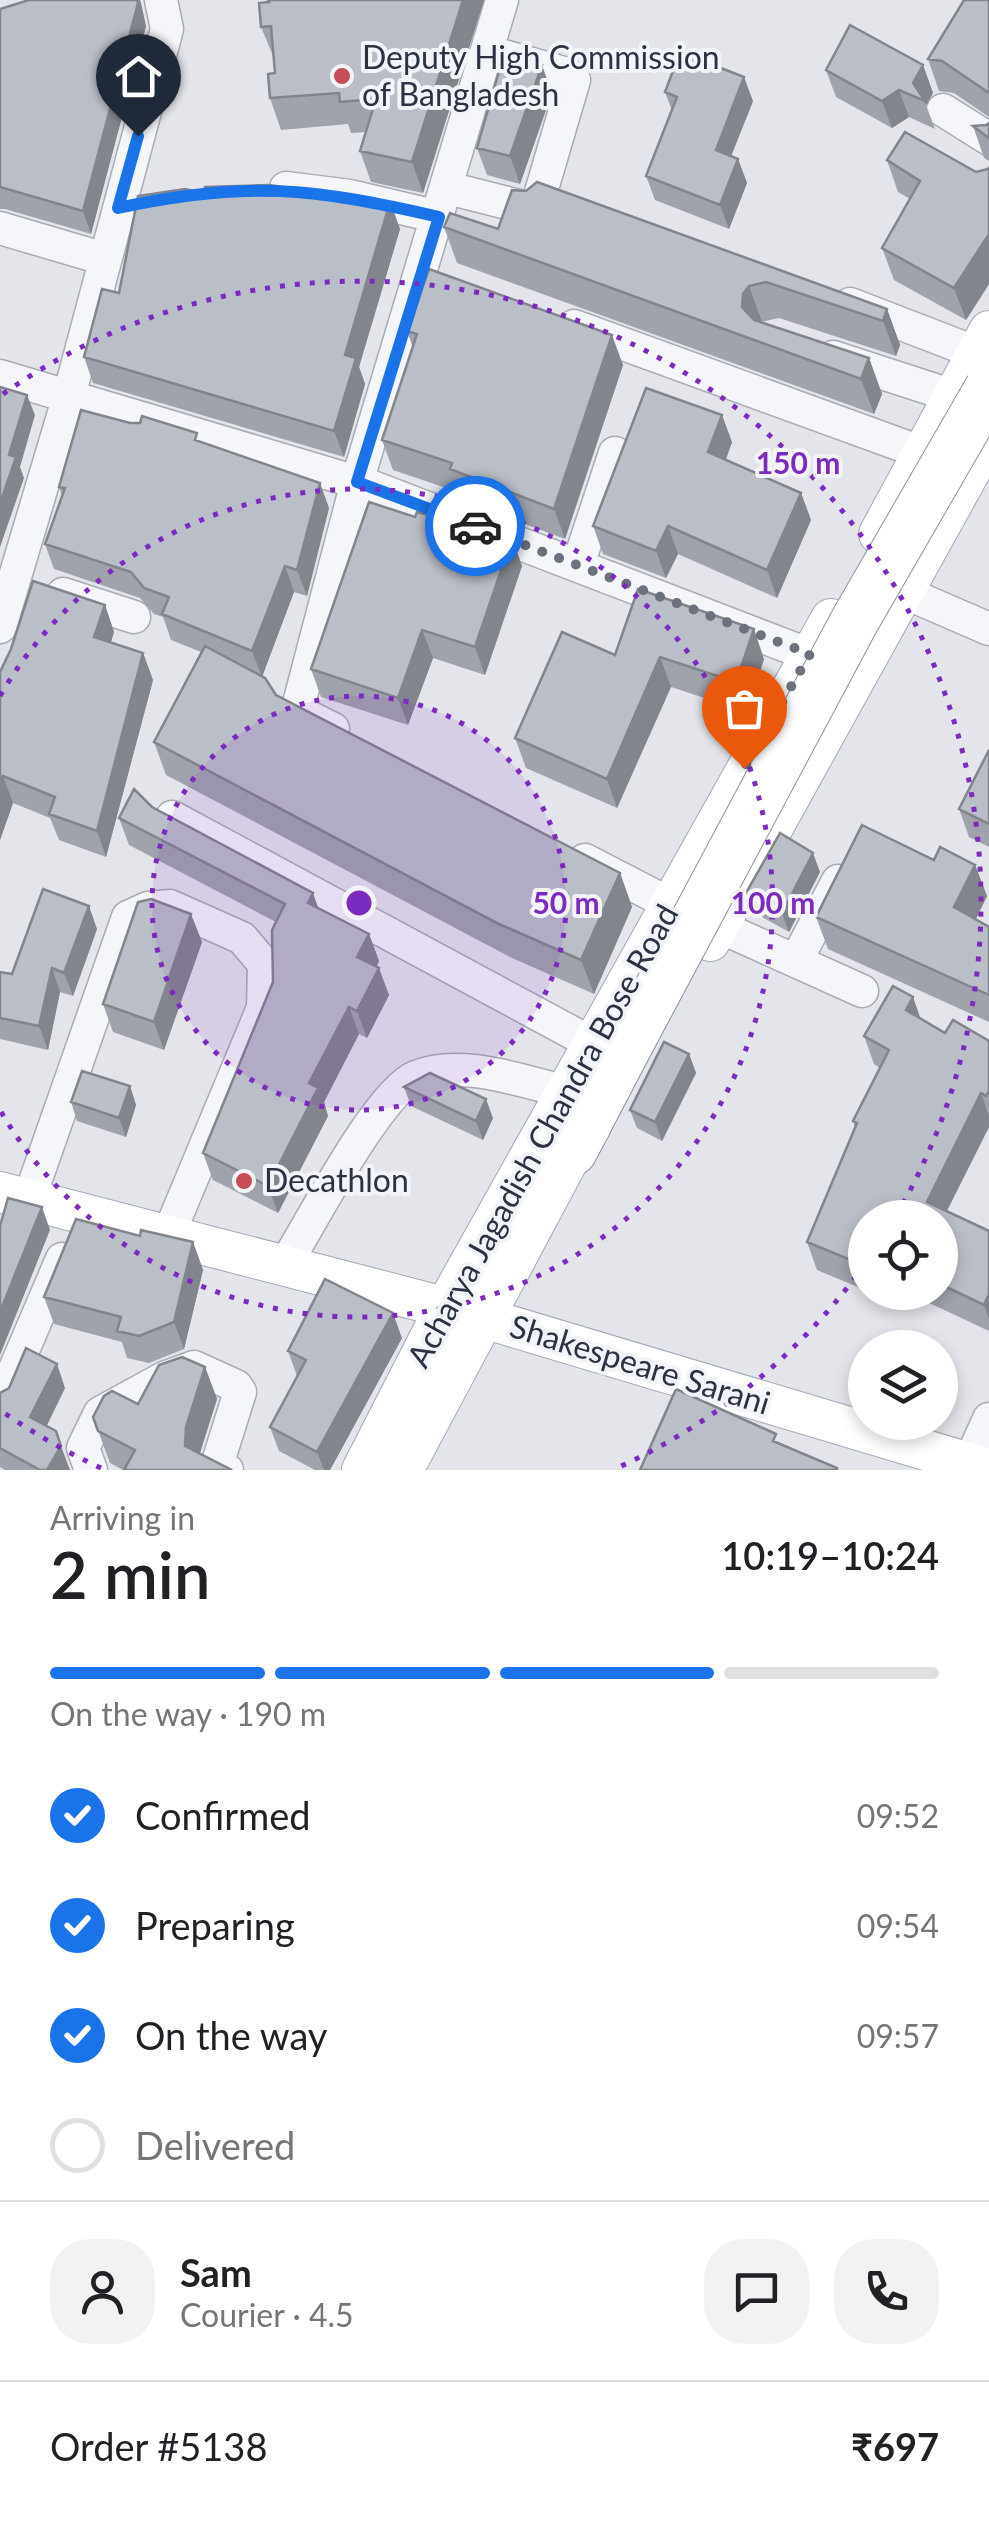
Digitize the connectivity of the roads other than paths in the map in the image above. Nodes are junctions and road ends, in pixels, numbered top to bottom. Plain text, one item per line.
1 (161, 0) edge
2 (502, 0) edge
3 (489, 52) junction
4 (943, 110) dead end
5 (989, 139) edge
6 (249, 189) edge
7 (156, 200) edge
8 (444, 202) junction
9 (118, 208) junction
10 (0, 228) edge
11 (105, 259) junction
12 (814, 291) edge
13 (535, 312) edge
14 (809, 349) edge
15 (977, 367) edge
16 (0, 376) edge
17 (68, 396) junction
18 (989, 437) edge
19 (615, 453) dead end
20 (922, 453) junction
21 (357, 482) junction
22 (578, 565) junction
23 (858, 571) junction
24 (17, 578) junction
25 (904, 592) junction
26 (134, 617) dead end
27 (0, 627) edge
28 (989, 629) edge
29 (810, 654) junction
30 (365, 746) edge
31 (172, 817) edge
32 (552, 843) edge
33 (844, 869) edge
34 (672, 904) junction
35 (718, 926) junction
36 (796, 961) junction
37 (862, 992) dead end
38 (613, 1043) junction
39 (568, 1092) junction
40 (572, 1151) junction
41 (14, 1196) edge
42 (80, 1212) junction
43 (168, 1236) junction
44 (284, 1266) junction
45 (464, 1313) junction
46 (0, 1404) edge
47 (989, 1420) edge
48 (979, 1466) edge
49 (90, 1470) edge
50 (227, 1470) edge
51 (362, 1470) edge
52 (403, 1470) edge

1 - 9 street
2 - 3 street
3 - 8 street
3 - 8 street
4 - 5 street
6 - 8 street
7 - 9 street
8 - 21 street
9 - 11 street
10 - 11 street
11 - 17 street
12 - 15 street
13 - 20 street
14 - 15 street
15 - 20 main road, Acharya Jagadish Chandra Bose Road
15 - 38 highway, bridge
16 - 17 street
17 - 21 street
17 - 24 street
18 - 25 main road, Acharya Jagadish Chandra Bose Road
19 - 22 street
20 - 23 main road, Acharya Jagadish Chandra Bose Road
21 - 22 street
21 - 30 street
22 - 29 street
23 - 25 street
23 - 29 main road, Acharya Jagadish Chandra Bose Road
24 - 26 street
24 - 27 street
25 - 28 street
25 - 35 main road, Acharya Jagadish Chandra Bose Road
29 - 34 main road, Acharya Jagadish Chandra Bose Road
31 - 38 street
32 - 34 street
33 - 36 street
34 - 38 main road, Acharya Jagadish Chandra Bose Road
35 - 36 street
35 - 40 main road, Acharya Jagadish Chandra Bose Road
36 - 37 street
38 - 39 main road, Acharya Jagadish Chandra Bose Road
38 - 40 highway
39 - 44 street
39 - 45 main road, Acharya Jagadish Chandra Bose Road
40 - 45 main road, Acharya Jagadish Chandra Bose Road
41 - 42 main road, Shakespeare Sarani
41 - 43 street
42 - 43 main road, Shakespeare Sarani
42 - 46 street
43 - 44 main road, Shakespeare Sarani
44 - 45 main road, Shakespeare Sarani
45 - 48 main road, Shakespeare Sarani
45 - 51 main road, Acharya Jagadish Chandra Bose Road
45 - 52 main road, Acharya Jagadish Chandra Bose Road
47 - 48 street
49 - 50 street

